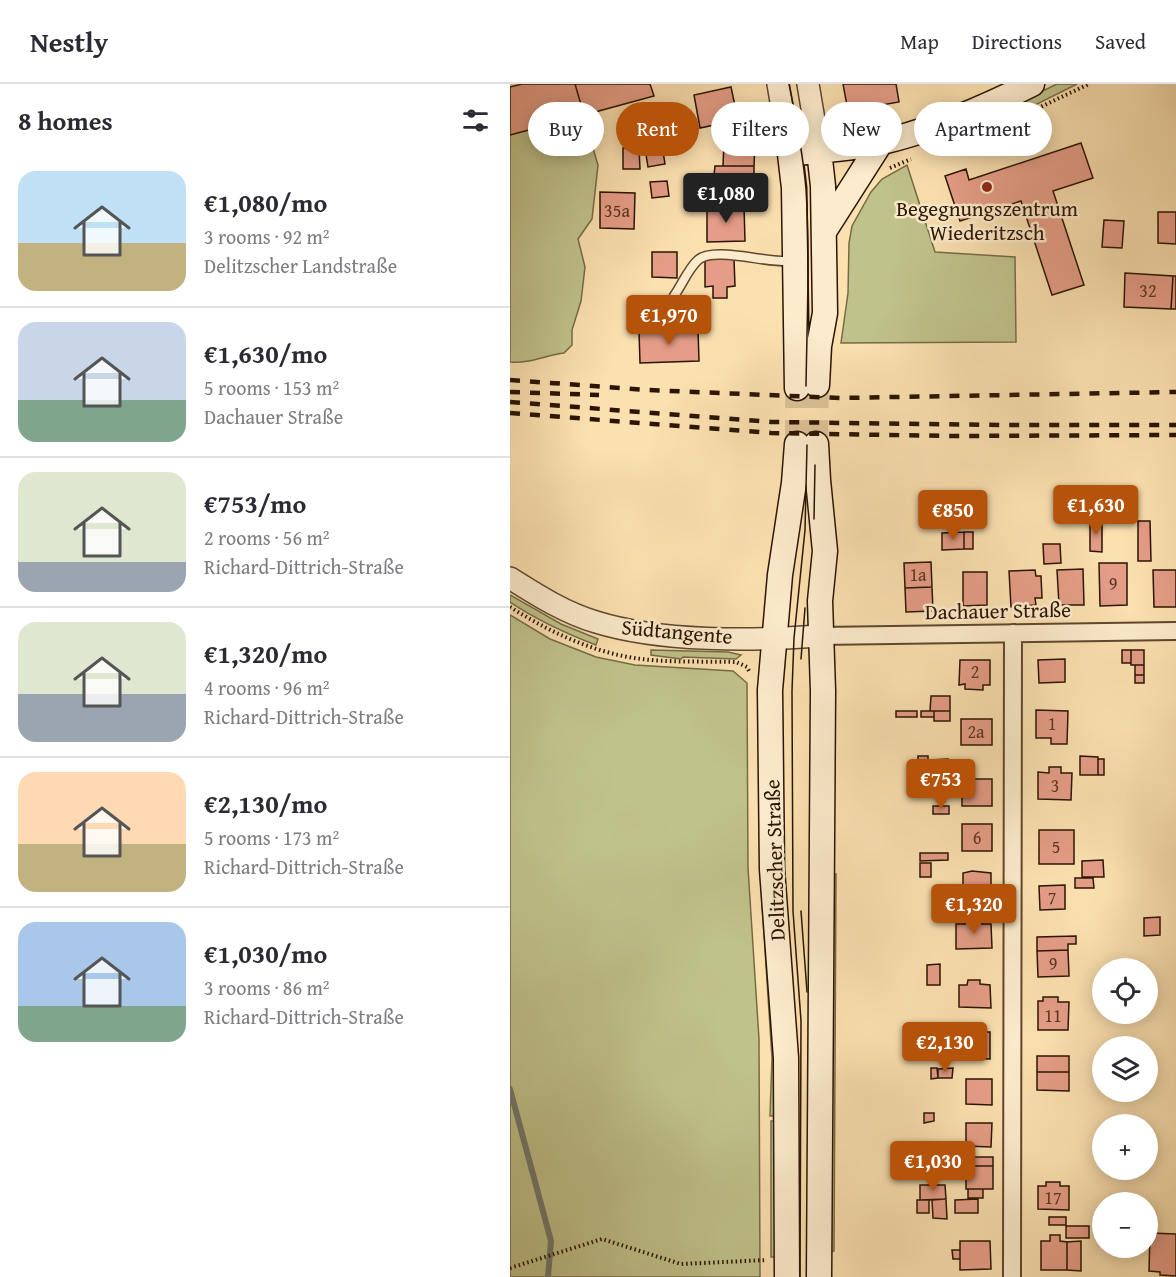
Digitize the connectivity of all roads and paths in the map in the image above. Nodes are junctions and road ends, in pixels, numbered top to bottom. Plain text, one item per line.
1 (778, 84) edge
2 (808, 84) edge
3 (1032, 84) edge
4 (781, 102) edge
5 (902, 137) edge
6 (819, 150) junction
7 (809, 151) edge
8 (790, 156) edge
9 (872, 156) edge
10 (825, 230) junction
11 (795, 261) junction
12 (674, 296) dead end
13 (510, 578) edge
14 (1176, 631) edge
15 (1013, 633) junction
16 (820, 636) junction
17 (775, 638) junction
18 (765, 1260) dead end
19 (510, 1268) edge
20 (787, 1277) edge
21 (819, 1277) edge
22 (1012, 1277) edge

1 - 4 street
2 - 6 street
3 - 5 main road
6 - 7 main road
6 - 10 main road
8 - 11 main road
9 - 10 main road
10 - 11 main road
11 - 12 lane
13 - 17 street, Südtangente
14 - 15 street, Dachauer Straße
15 - 16 street, Dachauer Straße
15 - 22 street
16 - 17 street, Südtangente
16 - 17 main road, Delitzscher Straße
16 - 21 main road, Delitzscher Straße
17 - 20 main road, Delitzscher Straße
18 - 19 path

